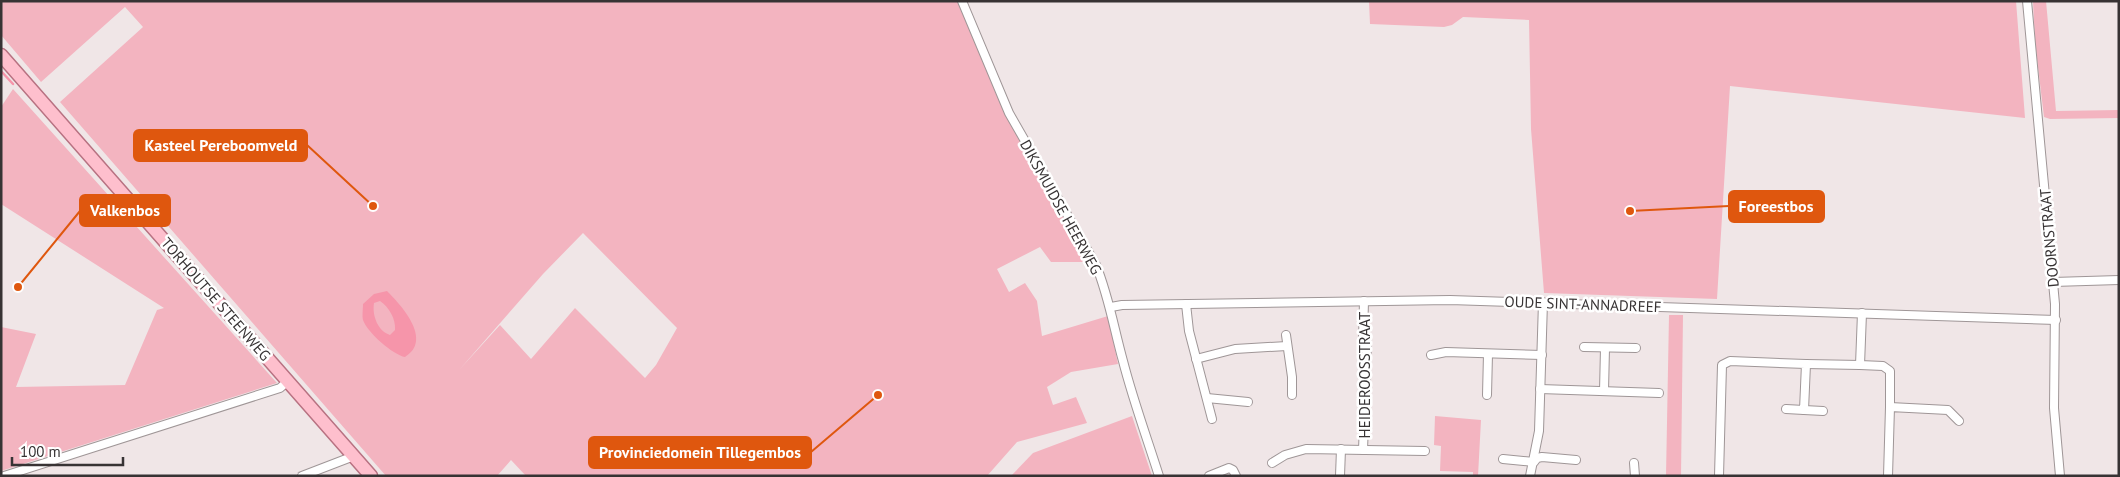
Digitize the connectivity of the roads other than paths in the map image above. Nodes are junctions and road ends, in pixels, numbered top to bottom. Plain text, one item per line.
1 (962, 1) edge
2 (2027, 1) edge
3 (1, 55) edge
4 (2119, 280) edge
5 (2053, 282) junction
6 (1364, 301) junction
7 (1543, 302) junction
8 (1186, 304) junction
9 (1111, 307) junction
10 (1862, 313) junction
11 (2056, 320) junction
12 (1286, 335) dead end
13 (1287, 346) junction
14 (1584, 347) dead end
15 (1605, 348) junction
16 (1636, 348) dead end
17 (1488, 354) junction
18 (1542, 355) junction
19 (1431, 356) dead end
20 (1196, 359) junction
21 (1806, 364) junction
22 (1860, 366) junction
23 (288, 382) junction
24 (1540, 389) junction
25 (1604, 391) junction
26 (1659, 393) dead end
27 (1292, 395) dead end
28 (1487, 396) dead end
29 (1207, 398) junction
30 (1248, 402) dead end
31 (1890, 407) junction
32 (1786, 409) dead end
33 (1804, 410) junction
34 (1823, 411) dead end
35 (1212, 419) dead end
36 (1959, 421) dead end
37 (1341, 450) junction
38 (1363, 450) junction
39 (1425, 451) dead end
40 (354, 456) junction
41 (1503, 459) dead end
42 (1576, 460) dead end
43 (1534, 462) junction
44 (1272, 463) dead end
45 (1634, 463) dead end
46 (4, 476) edge
47 (302, 476) edge
48 (371, 476) edge
49 (1159, 476) edge
50 (1209, 476) edge
51 (1236, 476) edge
52 (1340, 476) edge
53 (1530, 476) edge
54 (1635, 476) edge
55 (1719, 476) edge
56 (1888, 476) edge
57 (2060, 476) edge

1 - 9 street, DIKSMUIDSE HEERWEG
2 - 5 street, DOORNSTRAAT
3 - 23 main road, TORHOUTSE STEENWEG
4 - 5 street
5 - 11 street, DOORNSTRAAT
6 - 7 street, OUDE SINT-ANNADREEF
6 - 8 street, OUDE SINT-ANNADREEF
6 - 38 street, HEIDEROOSSTRAAT
7 - 10 street, OUDE SINT-ANNADREEF
7 - 18 street
8 - 9 street, OUDE SINT-ANNADREEF
8 - 20 street
9 - 49 street, DIKSMUIDSE HEERWEG
10 - 11 street, OUDE SINT-ANNADREEF
10 - 22 street
11 - 57 street, DOORNSTRAAT
12 - 13 street
13 - 20 street
13 - 27 street
14 - 15 street
15 - 16 street
15 - 25 street
17 - 18 street
17 - 19 street
17 - 28 street
18 - 24 street
20 - 29 street
21 - 22 street
21 - 33 street
21 - 55 street
22 - 31 street
23 - 40 main road, TORHOUTSE STEENWEG
23 - 46 street
24 - 25 street
24 - 43 street
25 - 26 street
29 - 30 street
29 - 35 street
31 - 36 street
31 - 56 street
32 - 33 street
33 - 34 street
37 - 38 street, HEIDEROOSSTRAAT
37 - 44 street, HEIDEROOSSTRAAT
37 - 52 street, HEIDEROOSSTRAAT
38 - 39 street, HEIDEROOSSTRAAT
40 - 47 street
40 - 48 main road, TORHOUTSE STEENWEG
41 - 43 street
42 - 43 street
43 - 53 street
45 - 54 street
50 - 51 street

